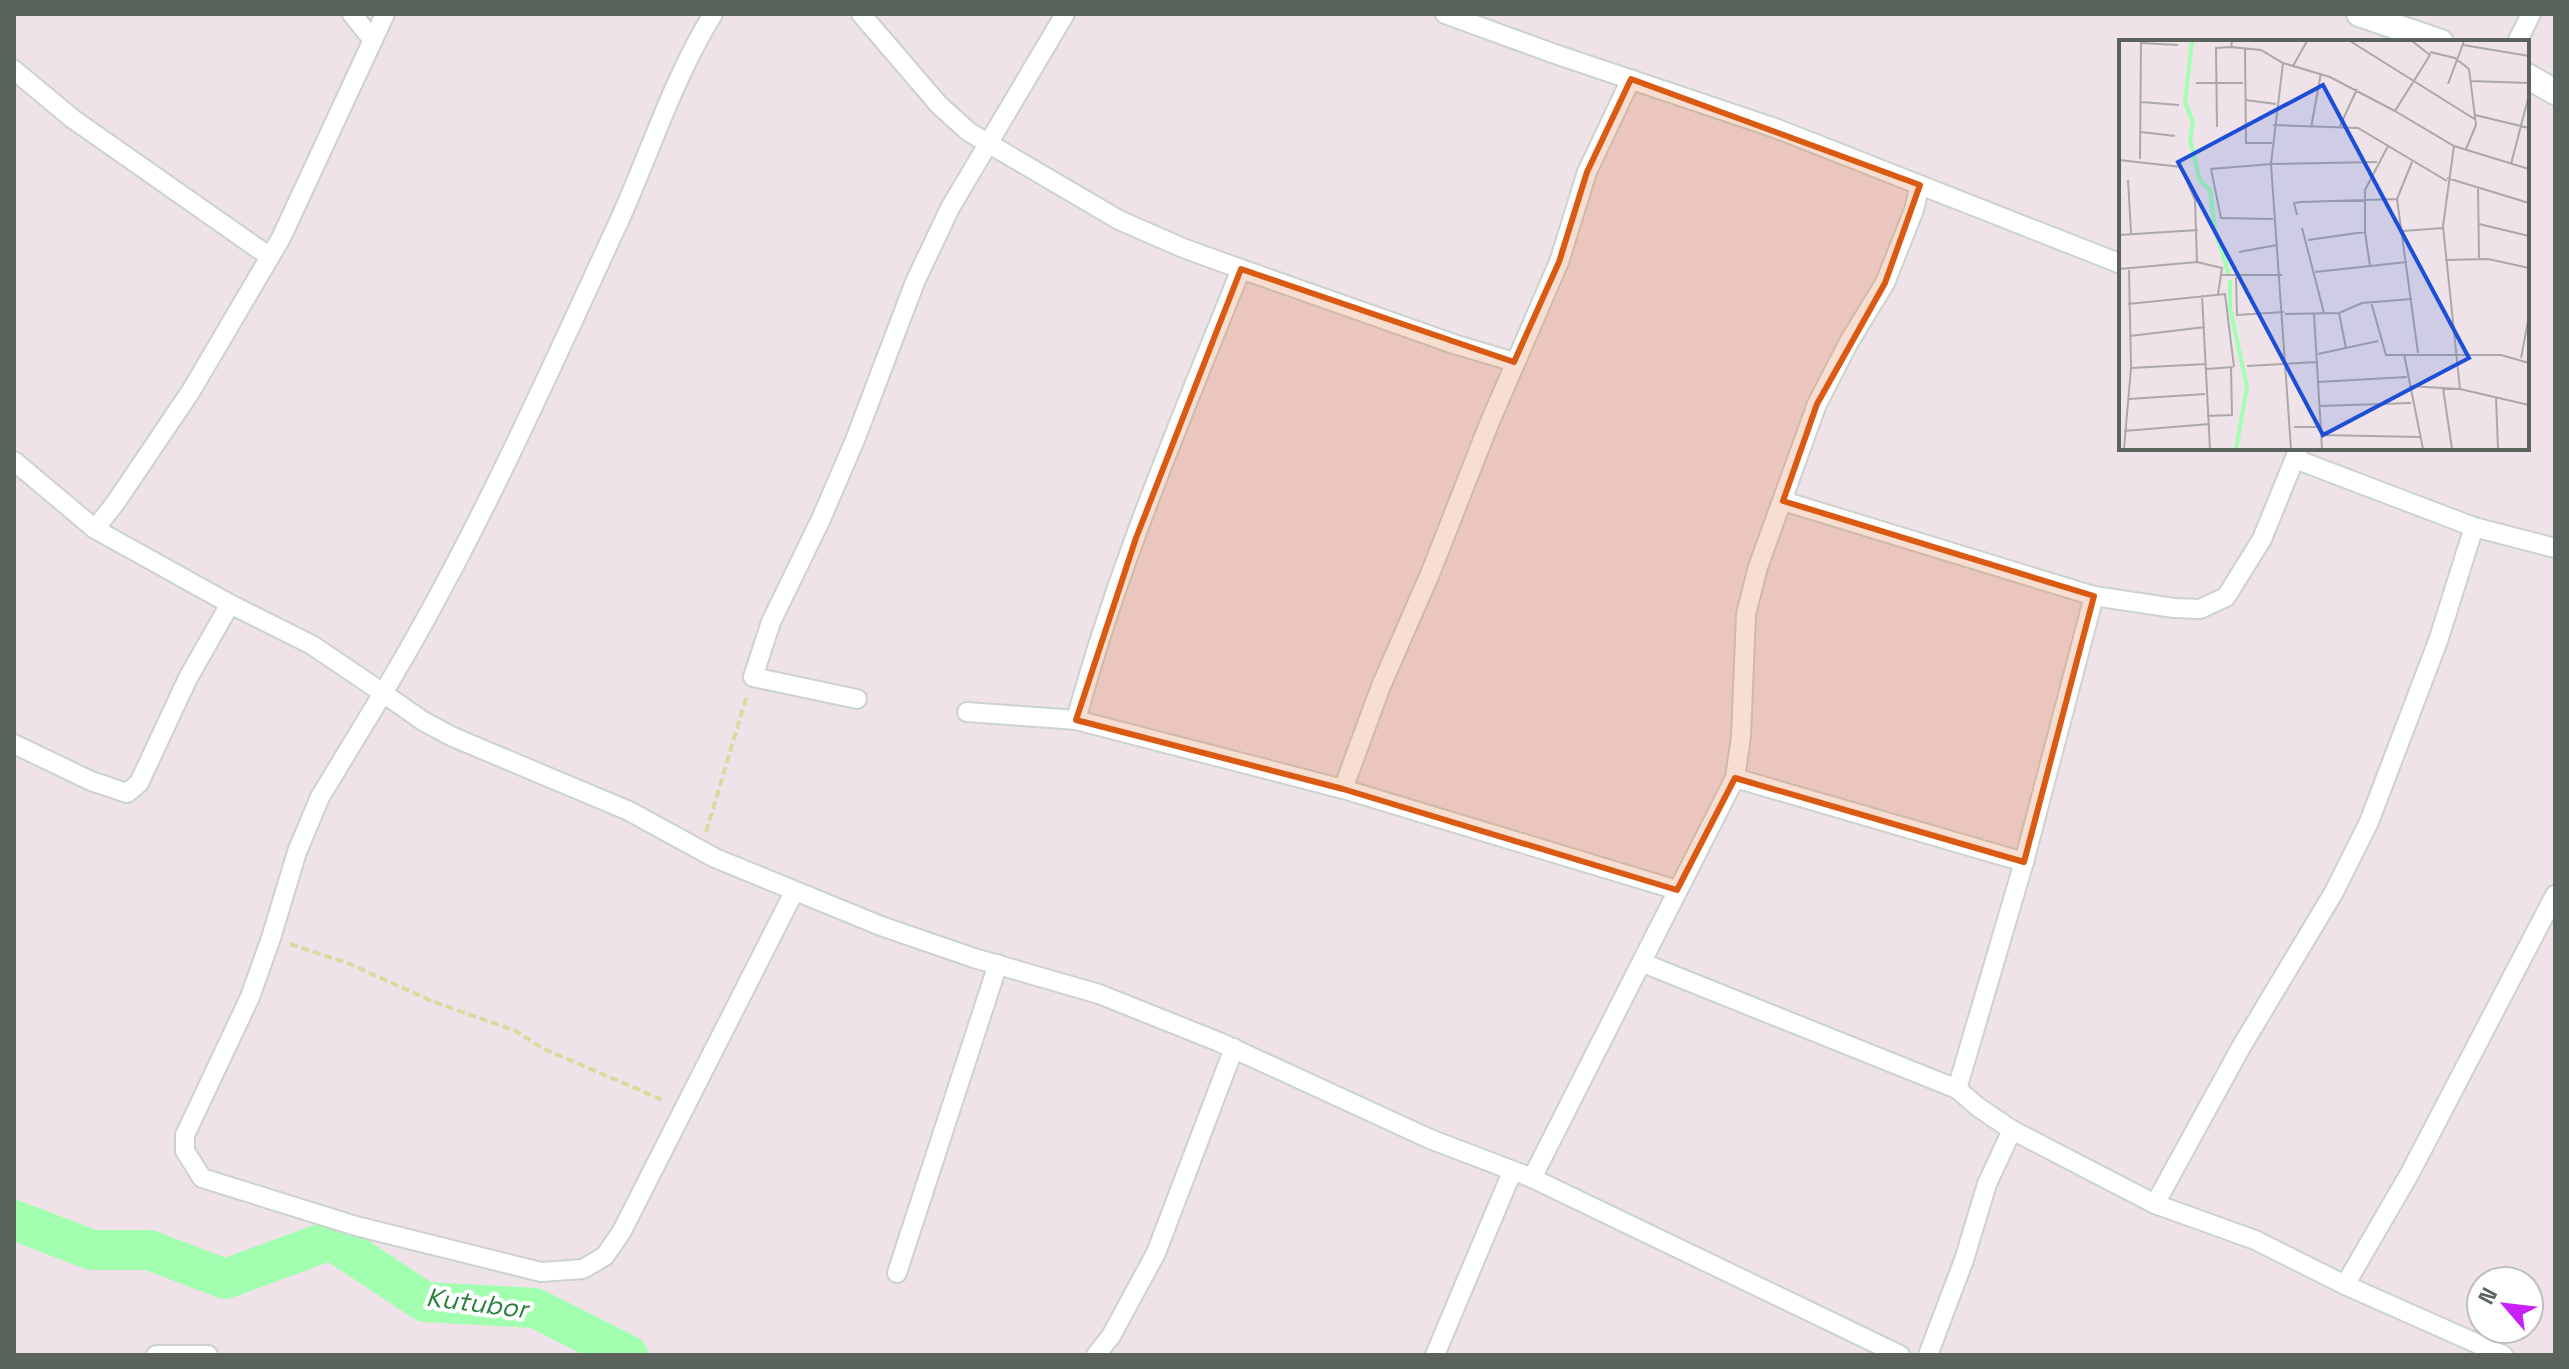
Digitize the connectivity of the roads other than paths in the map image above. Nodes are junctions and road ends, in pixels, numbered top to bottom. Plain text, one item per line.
1 (352, 14) edge
2 (385, 14) edge
3 (713, 14) edge
4 (861, 14) edge
5 (1065, 14) edge
6 (1445, 14) edge
7 (2359, 14) edge
8 (2531, 14) edge
9 (373, 40) junction
10 (2435, 40) edge
11 (2518, 40) edge
12 (14, 70) edge
13 (2529, 77) edge
14 (1631, 79) junction
15 (2555, 92) edge
16 (988, 144) junction
17 (1920, 185) junction
18 (270, 257) junction
19 (2119, 263) edge
20 (1241, 269) junction
21 (1514, 362) junction
22 (2297, 453) edge
23 (14, 461) edge
24 (1783, 501) junction
25 (2474, 527) junction
26 (95, 529) junction
27 (2552, 541) edge
28 (2094, 596) junction
29 (230, 604) junction
30 (383, 693) junction
31 (857, 699) dead end
32 (967, 712) dead end
33 (1076, 720) junction
34 (14, 744) edge
35 (1735, 778) junction
36 (1343, 789) junction
37 (2024, 862) junction
38 (1677, 890) junction
39 (794, 892) junction
40 (2555, 895) edge
41 (1643, 963) junction
42 (998, 964) junction
43 (1234, 1048) junction
44 (1957, 1089) junction
45 (2012, 1130) junction
46 (1512, 1172) junction
47 (1532, 1178) junction
48 (2155, 1204) junction
49 (897, 1273) dead end
50 (2345, 1285) junction
51 (156, 1355) edge
52 (208, 1355) edge
53 (1096, 1355) edge
54 (1435, 1355) edge
55 (1900, 1355) edge
56 (1928, 1355) edge
57 (2501, 1355) edge

1 - 9 street
2 - 9 street
3 - 30 street
4 - 16 street
5 - 16 street
6 - 14 street
7 - 10 street
8 - 11 street
9 - 18 street
12 - 18 street
13 - 15 street
14 - 17 street
14 - 21 street
16 - 20 street
16 - 31 street
17 - 19 street
17 - 24 street
18 - 26 street
20 - 21 street
20 - 33 street
21 - 36 street
22 - 25 street
22 - 28 street
23 - 26 street
24 - 28 street
24 - 35 street
25 - 27 street
25 - 48 street
26 - 29 street
28 - 37 street
29 - 30 street
29 - 34 street
30 - 39 street
30 - 39 street
32 - 33 street
33 - 36 street
35 - 37 street
35 - 38 street
36 - 38 street
37 - 44 street
38 - 41 street
39 - 42 street
40 - 50 street
41 - 44 street
41 - 47 street
42 - 43 street
42 - 49 street
43 - 46 street
43 - 53 street
44 - 45 street
45 - 48 street
45 - 56 street
46 - 47 street
46 - 54 street
47 - 55 street
48 - 50 street
50 - 57 street
51 - 52 street

